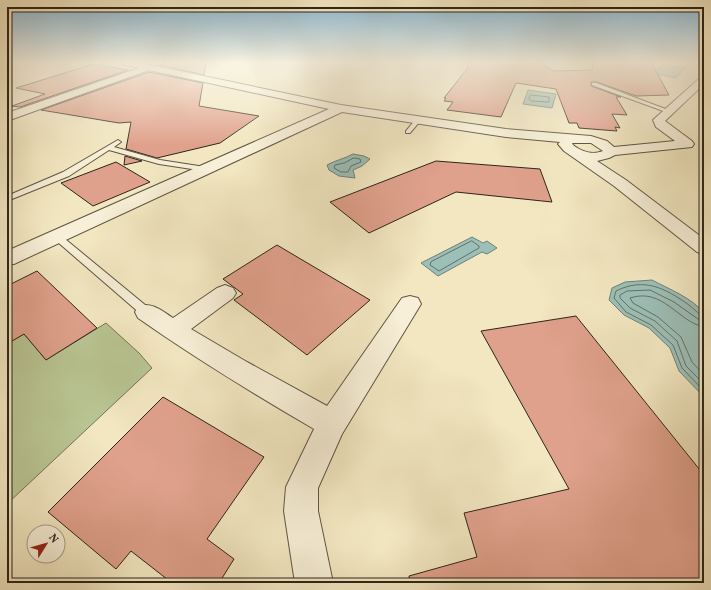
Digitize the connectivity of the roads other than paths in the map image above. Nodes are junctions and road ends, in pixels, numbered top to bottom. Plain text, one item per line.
1 (86, 90) edge
2 (254, 90) edge
3 (609, 90) edge
4 (692, 90) edge
5 (340, 108) junction
6 (668, 111) junction
7 (7, 117) edge
8 (418, 120) junction
9 (408, 132) dead end
10 (118, 142) dead end
11 (574, 147) junction
12 (109, 148) junction
13 (605, 149) junction
14 (205, 169) junction
15 (620, 183) junction
16 (7, 199) edge
17 (56, 236) junction
18 (704, 248) edge
19 (7, 259) edge
20 (225, 292) dead end
21 (410, 304) dead end
22 (146, 312) joint
23 (173, 330) junction
24 (332, 424) junction
25 (314, 583) edge

1 - 7 street
2 - 5 street
3 - 6 lane
4 - 6 street
5 - 8 street
5 - 14 street
6 - 13 street
8 - 9 lane
8 - 11 street
10 - 12 lane
11 - 13 street
11 - 15 street
12 - 14 lane
12 - 16 lane
13 - 15 street
14 - 17 street
15 - 18 street
17 - 19 street
17 - 22 lane
20 - 23 street
21 - 24 street
22 - 23 street
23 - 24 street
24 - 25 street

